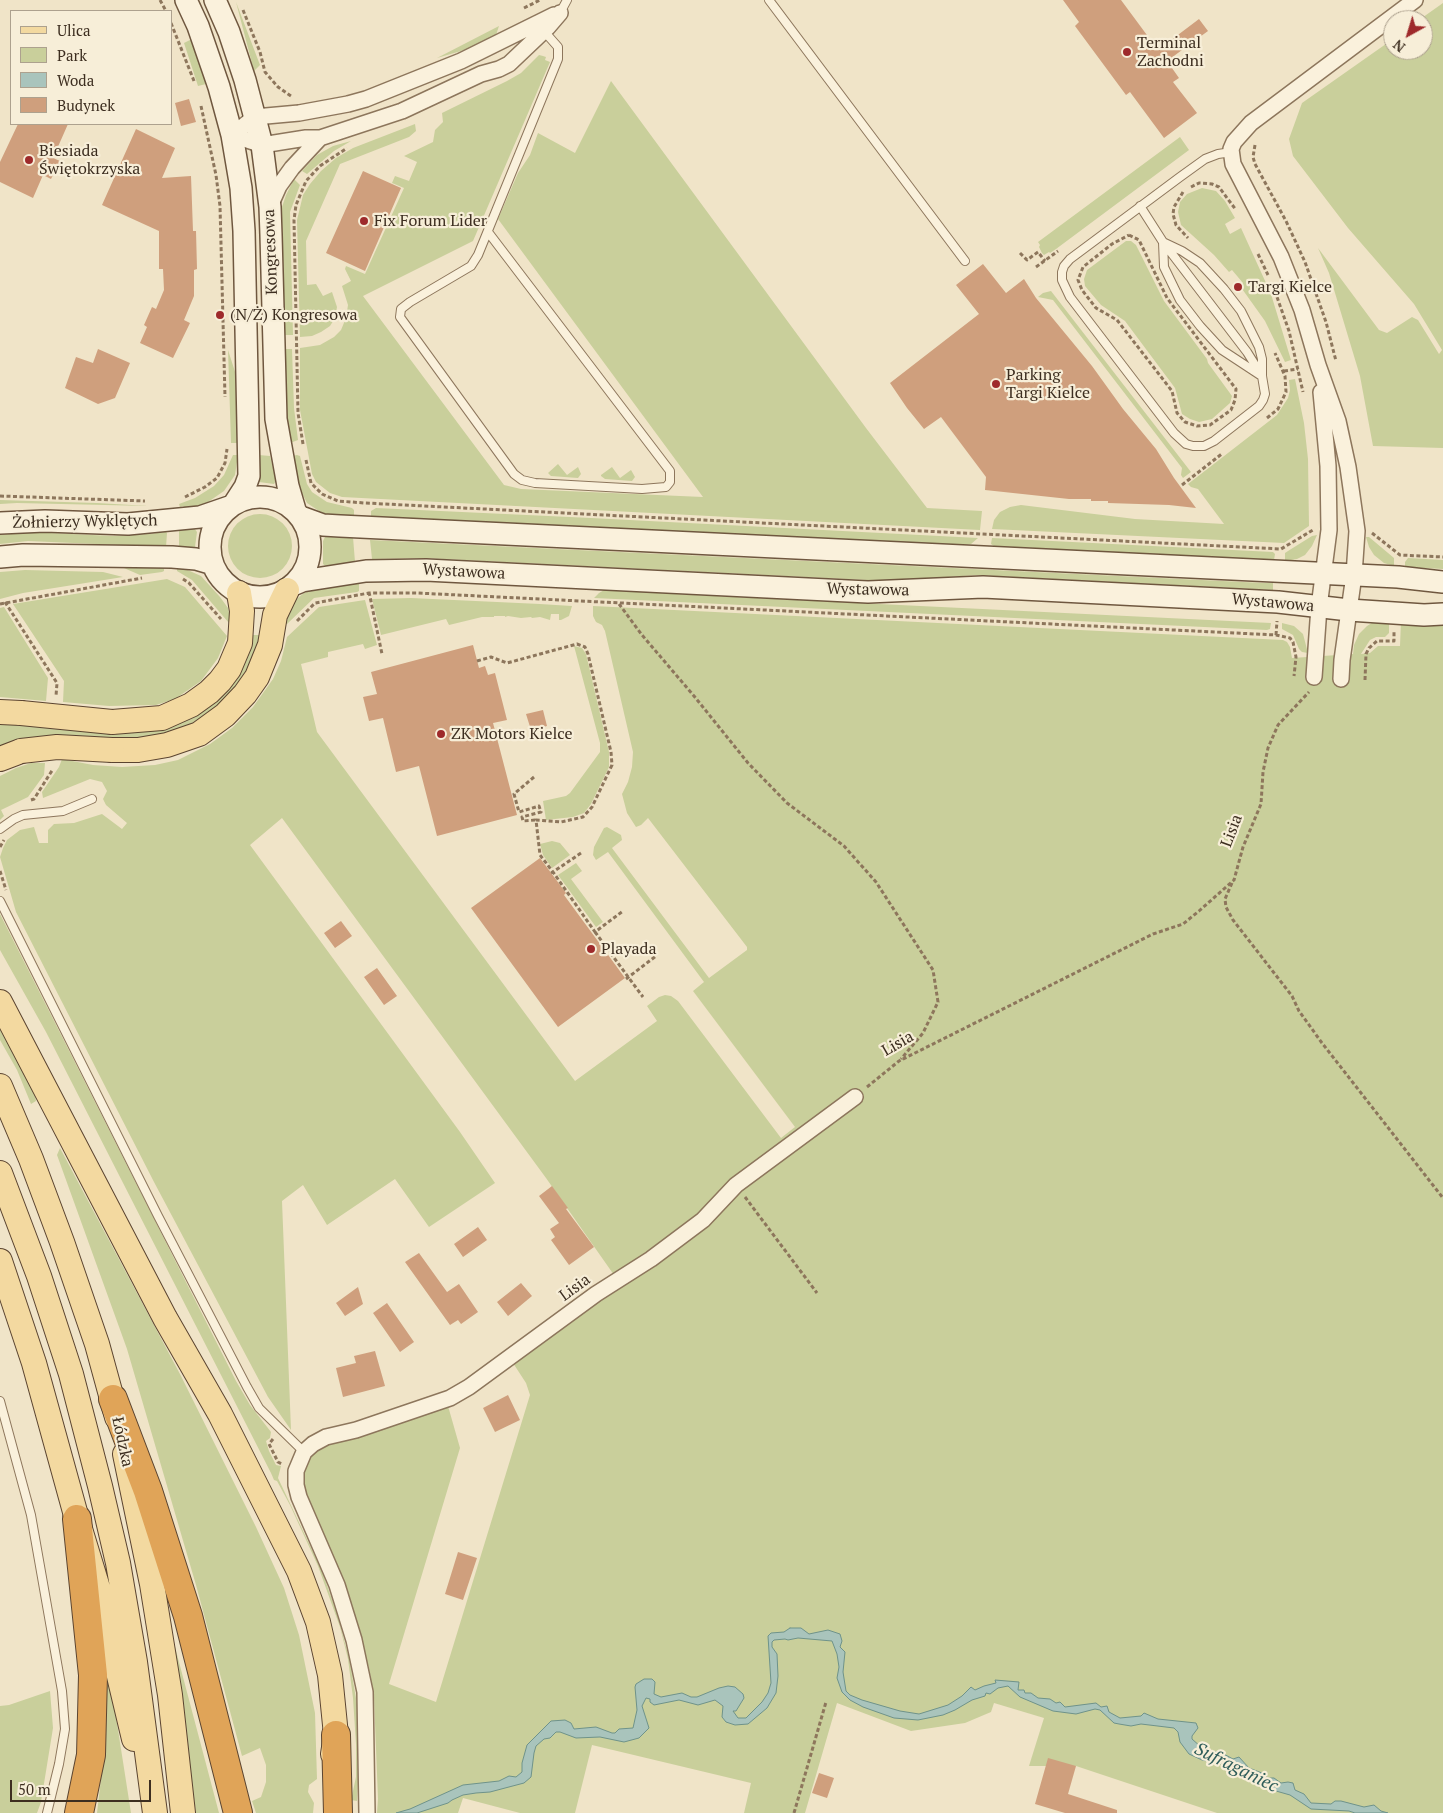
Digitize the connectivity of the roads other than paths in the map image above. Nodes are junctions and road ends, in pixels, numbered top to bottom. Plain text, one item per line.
1 (186, 0) edge
2 (215, 0) edge
3 (769, 0) edge
4 (1414, 0) edge
5 (563, 4) edge
6 (540, 27) junction
7 (255, 117) junction
8 (232, 135) junction
9 (320, 138) junction
10 (262, 144) junction
11 (1232, 152) junction
12 (1140, 206) junction
13 (270, 207) junction
14 (488, 232) junction
15 (1163, 242) junction
16 (965, 261) dead end
17 (1318, 365) junction
18 (1262, 376) junction
19 (231, 506) junction
20 (298, 514) junction
21 (0, 523) edge
22 (0, 557) edge
23 (212, 564) junction
24 (1324, 574) junction
25 (1354, 576) junction
26 (1443, 582) edge
27 (291, 587) junction
28 (239, 593) junction
29 (1319, 607) junction
30 (1349, 610) junction
31 (1443, 614) edge
32 (1314, 677) road end
33 (1341, 679) dead end
34 (11, 712) edge
35 (10, 755) edge
36 (92, 798) dead end
37 (0, 829) edge
38 (0, 901) edge
39 (0, 1002) edge
40 (0, 1086) edge
41 (855, 1097) road end
42 (0, 1173) edge
43 (0, 1261) edge
44 (113, 1398) junction
45 (0, 1401) edge
46 (304, 1452) junction
47 (77, 1519) junction
48 (336, 1735) joint
49 (332, 1808) edge
50 (368, 1808) edge
51 (237, 1810) edge
52 (47, 1813) edge
53 (79, 1813) edge
54 (154, 1813) edge
55 (183, 1813) edge

1 - 8 street, Kongresowa
2 - 7 street, Kongresowa
3 - 16 lane
4 - 11 street
5 - 6 street
6 - 7 street
6 - 9 street
6 - 14 lane
7 - 8 street
7 - 10 street, Kongresowa
8 - 10 street
8 - 19 street, Kongresowa
9 - 10 street
9 - 13 street
10 - 13 street, Kongresowa
11 - 12 lane
11 - 17 street
12 - 15 lane
12 - 18 lane
13 - 20 street, Kongresowa
14 - 14 lane
15 - 18 lane
15 - 18 lane
15 - 18 lane
17 - 24 street
17 - 25 street
19 - 20 street
19 - 21 street, Żołnierzy Wyklętych
19 - 23 street
20 - 24 street, Wystawowa
20 - 27 street
22 - 23 street, Żołnierzy Wyklętych
23 - 28 street
24 - 25 street, Wystawowa
24 - 29 street
25 - 26 street, Wystawowa
25 - 30 street
27 - 28 street
27 - 29 street, Wystawowa
27 - 35 main road, bridge
28 - 34 main road, bridge
29 - 30 street, Wystawowa
29 - 32 street
30 - 31 street, Wystawowa
30 - 33 street
36 - 37 lane
38 - 46 lane
39 - 48 main road
40 - 44 main road, Łódzka
41 - 46 street, Lisia
42 - 54 main road, Łódzka
43 - 47 main road
44 - 51 highway
44 - 55 main road, Łódzka
45 - 52 lane
46 - 50 street
47 - 53 highway
47 - 54 main road
48 - 49 highway

